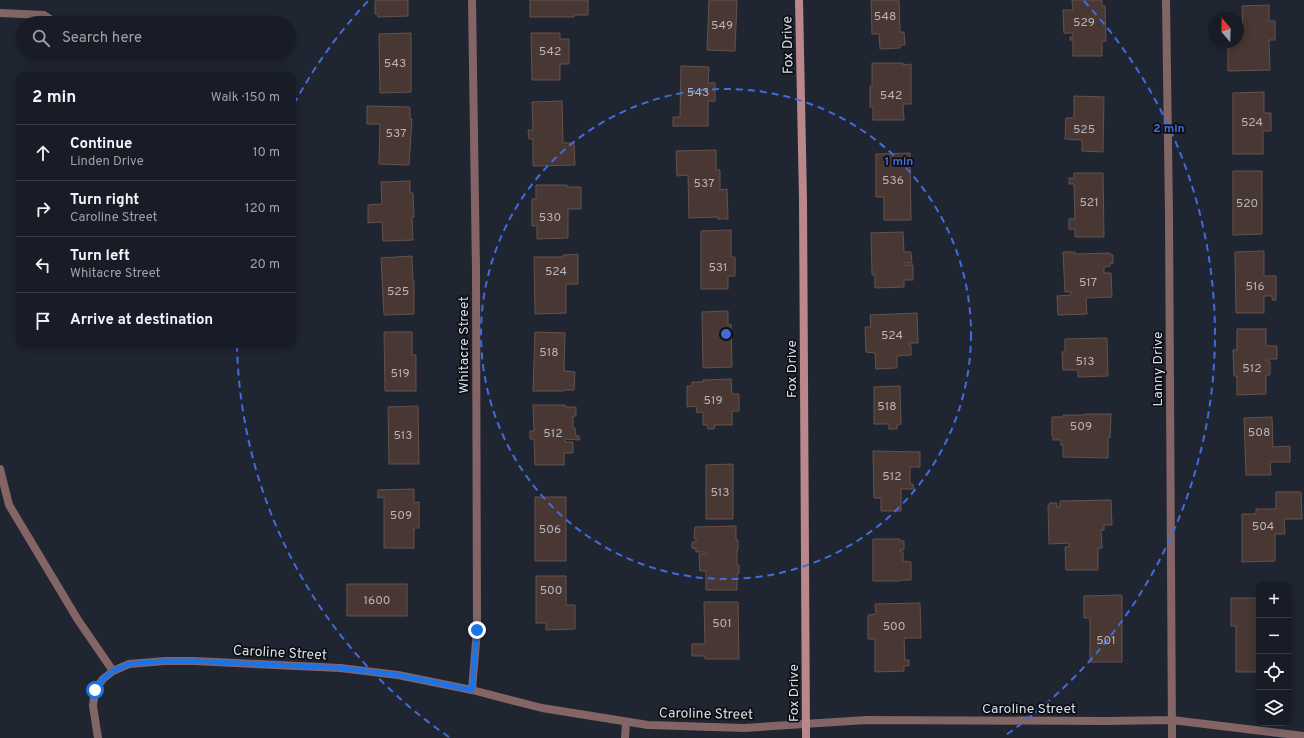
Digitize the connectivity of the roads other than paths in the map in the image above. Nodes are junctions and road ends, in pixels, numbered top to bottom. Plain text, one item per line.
1 (472, 0) edge
2 (799, 0) edge
3 (1166, 0) edge
4 (0, 13) edge
5 (46, 16) edge
6 (0, 469) edge
7 (113, 671) junction
8 (472, 690) junction
9 (1172, 720) junction
10 (626, 722) junction
11 (806, 724) junction
12 (1304, 736) edge
13 (98, 738) edge
14 (624, 738) edge
15 (806, 738) edge
16 (1172, 738) edge

1 - 8 street, Whitacre Street
2 - 11 main road, Fox Drive
3 - 9 street, Lanny Drive
4 - 5 street
6 - 7 street
7 - 8 street, Caroline Street
7 - 13 street
8 - 10 street, Caroline Street
9 - 11 street, Caroline Street
9 - 12 street, Caroline Street
9 - 16 street, Lanny Drive
10 - 11 street, Caroline Street
10 - 14 street
11 - 15 main road, Fox Drive

